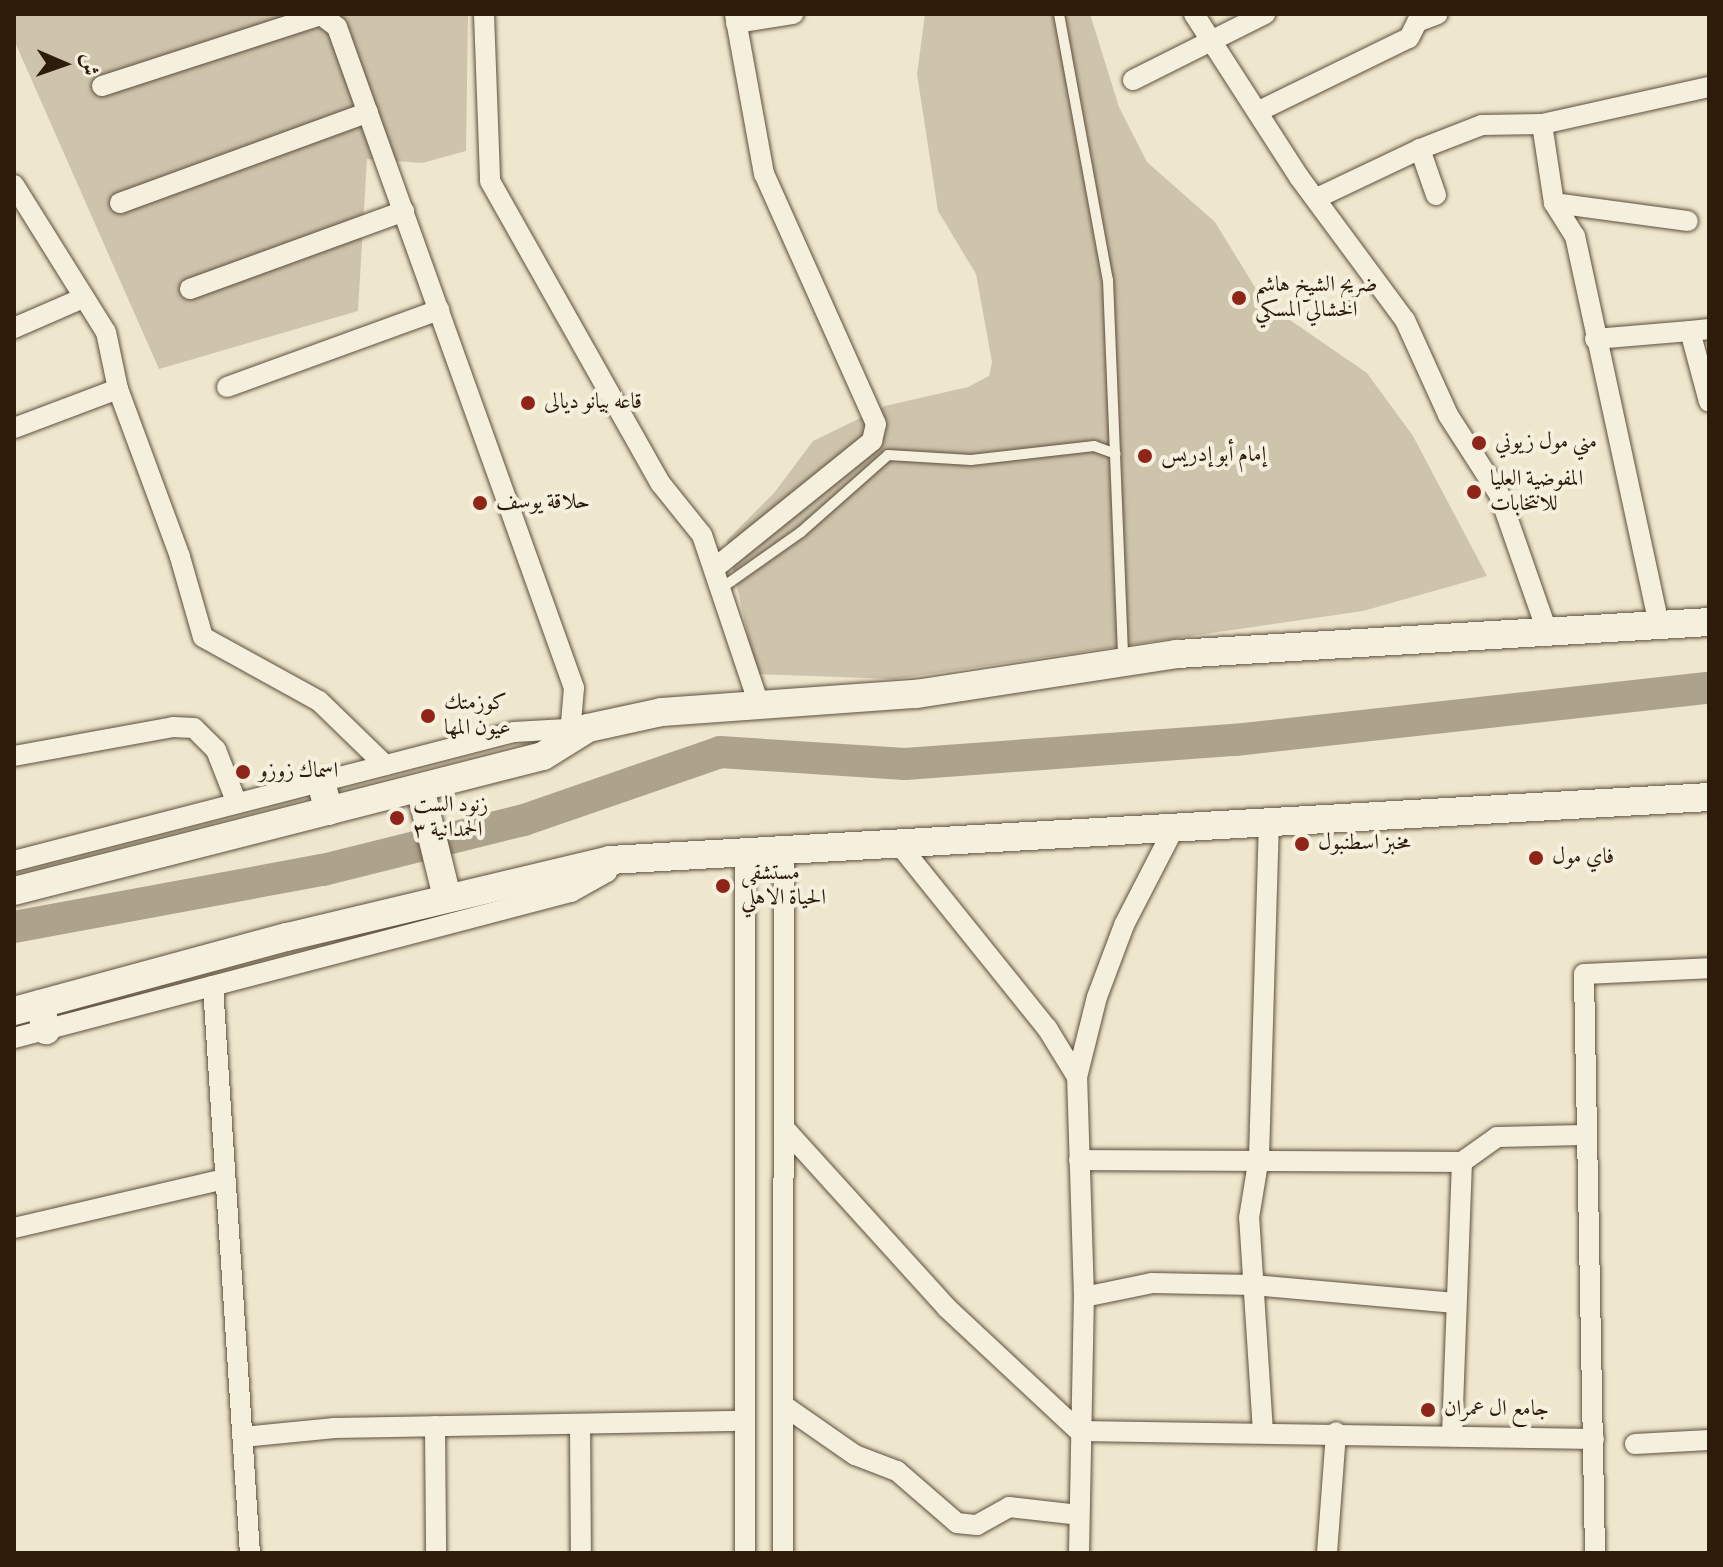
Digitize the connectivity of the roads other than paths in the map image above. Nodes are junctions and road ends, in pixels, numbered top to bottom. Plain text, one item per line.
1 (484, 14) edge
2 (793, 14) edge
3 (1059, 14) edge
4 (1194, 14) edge
5 (1265, 14) edge
6 (1438, 14) edge
7 (736, 19) edge
8 (1212, 41) junction
9 (1133, 80) dead end
10 (102, 86) dead end
11 (1709, 87) edge
12 (1259, 111) junction
13 (368, 112) junction
14 (1542, 124) junction
15 (1420, 149) junction
16 (14, 185) edge
17 (1436, 195) dead end
18 (1319, 197) junction
19 (120, 203) dead end
20 (1554, 203) junction
21 (404, 211) junction
22 (1688, 221) dead end
23 (190, 289) dead end
24 (83, 298) junction
25 (439, 310) junction
26 (14, 328) edge
27 (1700, 330) edge
28 (1595, 339) junction
29 (227, 387) dead end
30 (118, 389) junction
31 (1709, 402) edge
32 (14, 428) edge
33 (1116, 454) junction
34 (720, 577) junction
35 (1709, 622) edge
36 (1659, 625) junction
37 (1547, 631) junction
38 (1123, 663) junction
39 (759, 704) junction
40 (580, 727) junction
41 (14, 756) edge
42 (385, 765) junction
43 (321, 782) junction
44 (420, 788) junction
45 (1709, 797) edge
46 (236, 801) junction
47 (329, 811) junction
48 (1269, 824) junction
49 (1173, 830) junction
50 (898, 843) junction
51 (784, 848) junction
52 (745, 850) junction
53 (610, 860) junction
54 (14, 861) edge
55 (14, 891) edge
56 (447, 897) junction
57 (1709, 968) edge
58 (213, 986) junction
59 (33, 1015) edge
60 (14, 1038) edge
61 (1077, 1077) junction
62 (784, 1128) junction
63 (1584, 1135) junction
64 (1259, 1157) junction
65 (1079, 1160) junction
66 (1462, 1162) junction
67 (224, 1179) junction
68 (14, 1228) edge
69 (1253, 1285) junction
70 (1084, 1297) junction
71 (1455, 1303) junction
72 (783, 1405) junction
73 (745, 1421) junction
74 (580, 1424) junction
75 (435, 1426) junction
76 (1079, 1431) junction
77 (1263, 1432) junction
78 (1336, 1432) junction
79 (1452, 1434) junction
80 (243, 1437) junction
81 (1594, 1439) junction
82 (1709, 1440) edge
83 (1635, 1444) dead end
84 (1079, 1515) junction
85 (250, 1553) edge
86 (436, 1553) edge
87 (581, 1553) edge
88 (745, 1553) edge
89 (783, 1553) edge
90 (1079, 1553) edge
91 (1327, 1553) edge
92 (1595, 1553) edge

1 - 34 street
2 - 7 street
3 - 33 lane
4 - 8 street
5 - 8 street
6 - 12 street
7 - 34 street
8 - 9 street
8 - 12 street
10 - 13 street
11 - 14 street
12 - 18 street
13 - 19 street
13 - 21 street
14 - 15 street
14 - 20 street
15 - 17 street
15 - 18 street
16 - 24 street
18 - 37 street
20 - 22 street
20 - 28 street
21 - 23 street
21 - 25 street
24 - 26 street
24 - 30 street
25 - 29 street
25 - 40 street
27 - 28 street
27 - 31 street
28 - 36 street
30 - 32 street
30 - 42 street
33 - 34 lane
33 - 38 lane
34 - 39 street
35 - 36 street
36 - 37 street
37 - 38 street
38 - 39 street
39 - 40 street
40 - 42 street
40 - 44 street
41 - 46 street
42 - 43 street
43 - 46 street
43 - 47 street
44 - 47 street
44 - 56 street
45 - 48 street
46 - 54 street
47 - 55 street
48 - 49 street
48 - 64 street
49 - 50 street
49 - 61 street
50 - 51 street
50 - 61 street
51 - 52 street
51 - 62 street
52 - 53 street
52 - 73 street
53 - 56 street
53 - 58 street
56 - 59 street
57 - 63 street
58 - 59 street
58 - 67 street
59 - 60 street
61 - 65 street
62 - 72 street
62 - 76 street
63 - 66 street
63 - 81 street
64 - 65 street
64 - 66 street
64 - 69 street
65 - 70 street
66 - 71 street
67 - 68 street
67 - 80 street
69 - 70 street
69 - 71 street
69 - 77 street
70 - 76 street
71 - 79 street
72 - 84 street
72 - 89 street
73 - 74 street
73 - 88 street
74 - 75 street
74 - 87 street
75 - 80 street
75 - 86 street
76 - 77 street
76 - 84 street
77 - 78 street
78 - 79 street
78 - 91 street
79 - 81 street
80 - 85 street
81 - 92 street
82 - 83 street
84 - 90 street

